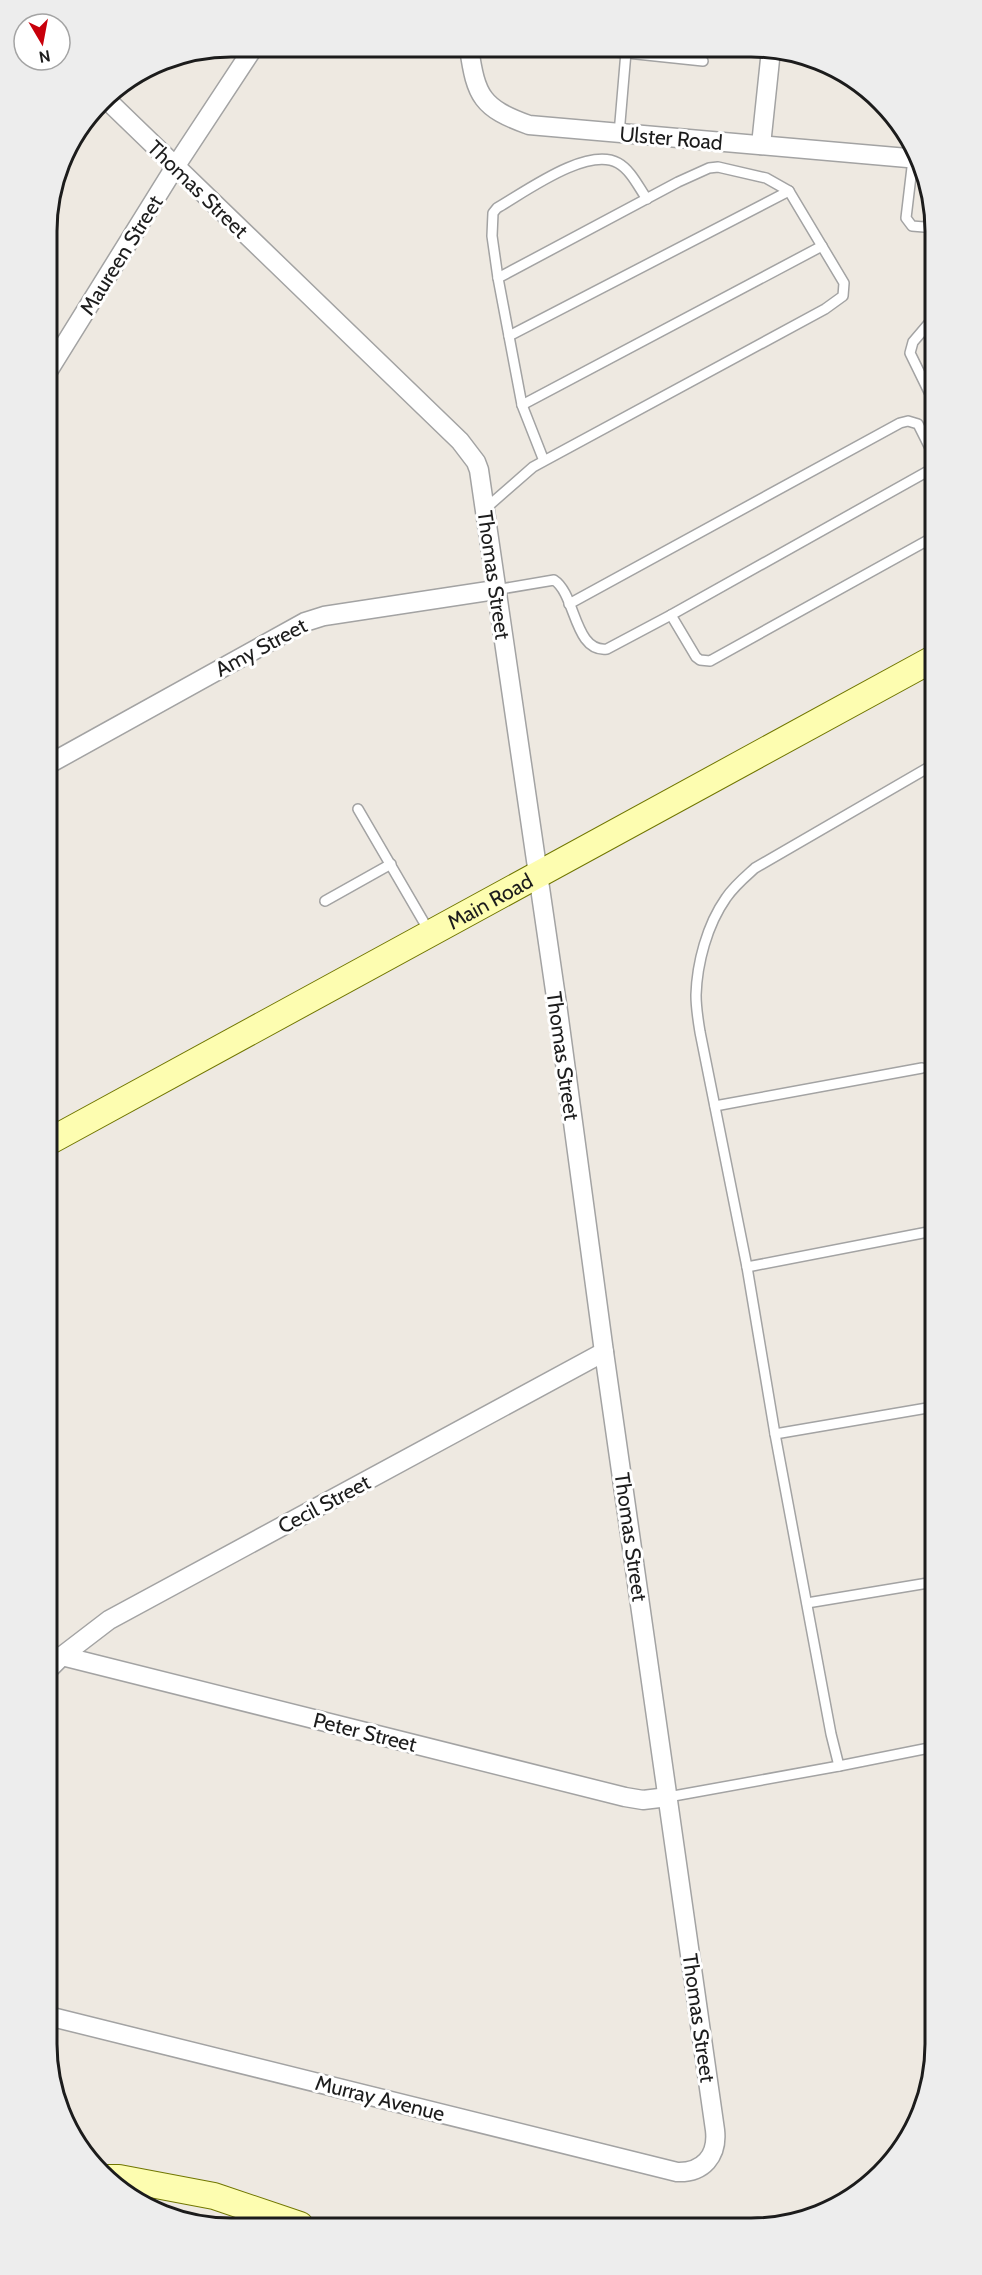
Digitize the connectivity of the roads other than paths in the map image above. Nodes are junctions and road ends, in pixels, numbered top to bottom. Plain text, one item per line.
1 (247, 57) edge
2 (470, 57) edge
3 (626, 57) edge
4 (669, 57) edge
5 (770, 58) edge
6 (703, 61) dead end
7 (112, 105) edge
8 (619, 134) junction
9 (761, 145) junction
10 (909, 158) edge
11 (175, 167) junction
12 (914, 170) edge
13 (789, 191) junction
14 (648, 199) junction
15 (925, 226) edge
16 (822, 246) junction
17 (498, 278) junction
18 (925, 328) edge
19 (509, 336) junction
20 (57, 357) edge
21 (925, 384) edge
22 (522, 405) junction
23 (925, 437) edge
24 (544, 461) junction
25 (925, 473) edge
26 (485, 509) junction
27 (925, 542) edge
28 (495, 590) junction
29 (569, 604) junction
30 (671, 615) junction
31 (925, 663) edge
32 (57, 760) edge
33 (925, 769) edge
34 (358, 809) dead end
35 (391, 864) junction
36 (538, 875) junction
37 (325, 901) dead end
38 (430, 934) junction
39 (922, 1068) dead end
40 (714, 1106) junction
41 (57, 1137) edge
42 (925, 1233) edge
43 (747, 1267) junction
44 (604, 1352) junction
45 (925, 1408) edge
46 (775, 1434) junction
47 (925, 1583) edge
48 (807, 1603) junction
49 (57, 1661) edge
50 (925, 1749) edge
51 (839, 1766) junction
52 (668, 1797) junction
53 (57, 2018) edge
54 (706, 2163) joint
55 (121, 2178) edge
56 (282, 2218) edge

1 - 11 street, Maureen Street
2 - 8 street, Ulster Road
3 - 8 lane
4 - 6 lane
5 - 9 street
7 - 11 street, Thomas Street
8 - 9 street, Ulster Road
9 - 10 street, Ulster Road
11 - 20 street, Maureen Street
11 - 26 street, Thomas Street
12 - 15 lane
13 - 14 lane
13 - 16 lane
13 - 19 lane
14 - 17 lane
14 - 17 lane
16 - 22 lane
16 - 24 lane
17 - 19 lane
18 - 21 lane
19 - 22 lane
22 - 24 lane
23 - 29 lane
24 - 26 lane
25 - 30 lane
26 - 28 street, Thomas Street
27 - 30 lane
28 - 29 lane
28 - 32 street, Amy Street
28 - 36 street, Thomas Street
29 - 30 lane
31 - 36 main road, Main Road
33 - 40 lane
34 - 35 lane
35 - 37 lane
35 - 38 lane
36 - 38 main road, Main Road
36 - 44 street, Thomas Street
38 - 41 main road, Main Road
39 - 40 lane
40 - 43 lane
42 - 43 lane
43 - 46 lane
44 - 49 street, Cecil Street
44 - 52 street, Thomas Street
45 - 46 lane
46 - 48 lane
47 - 48 lane
48 - 51 lane
49 - 52 street, Peter Street
50 - 51 lane
51 - 52 lane
52 - 54 street, Thomas Street
53 - 54 street, Murray Avenue
55 - 56 main road

